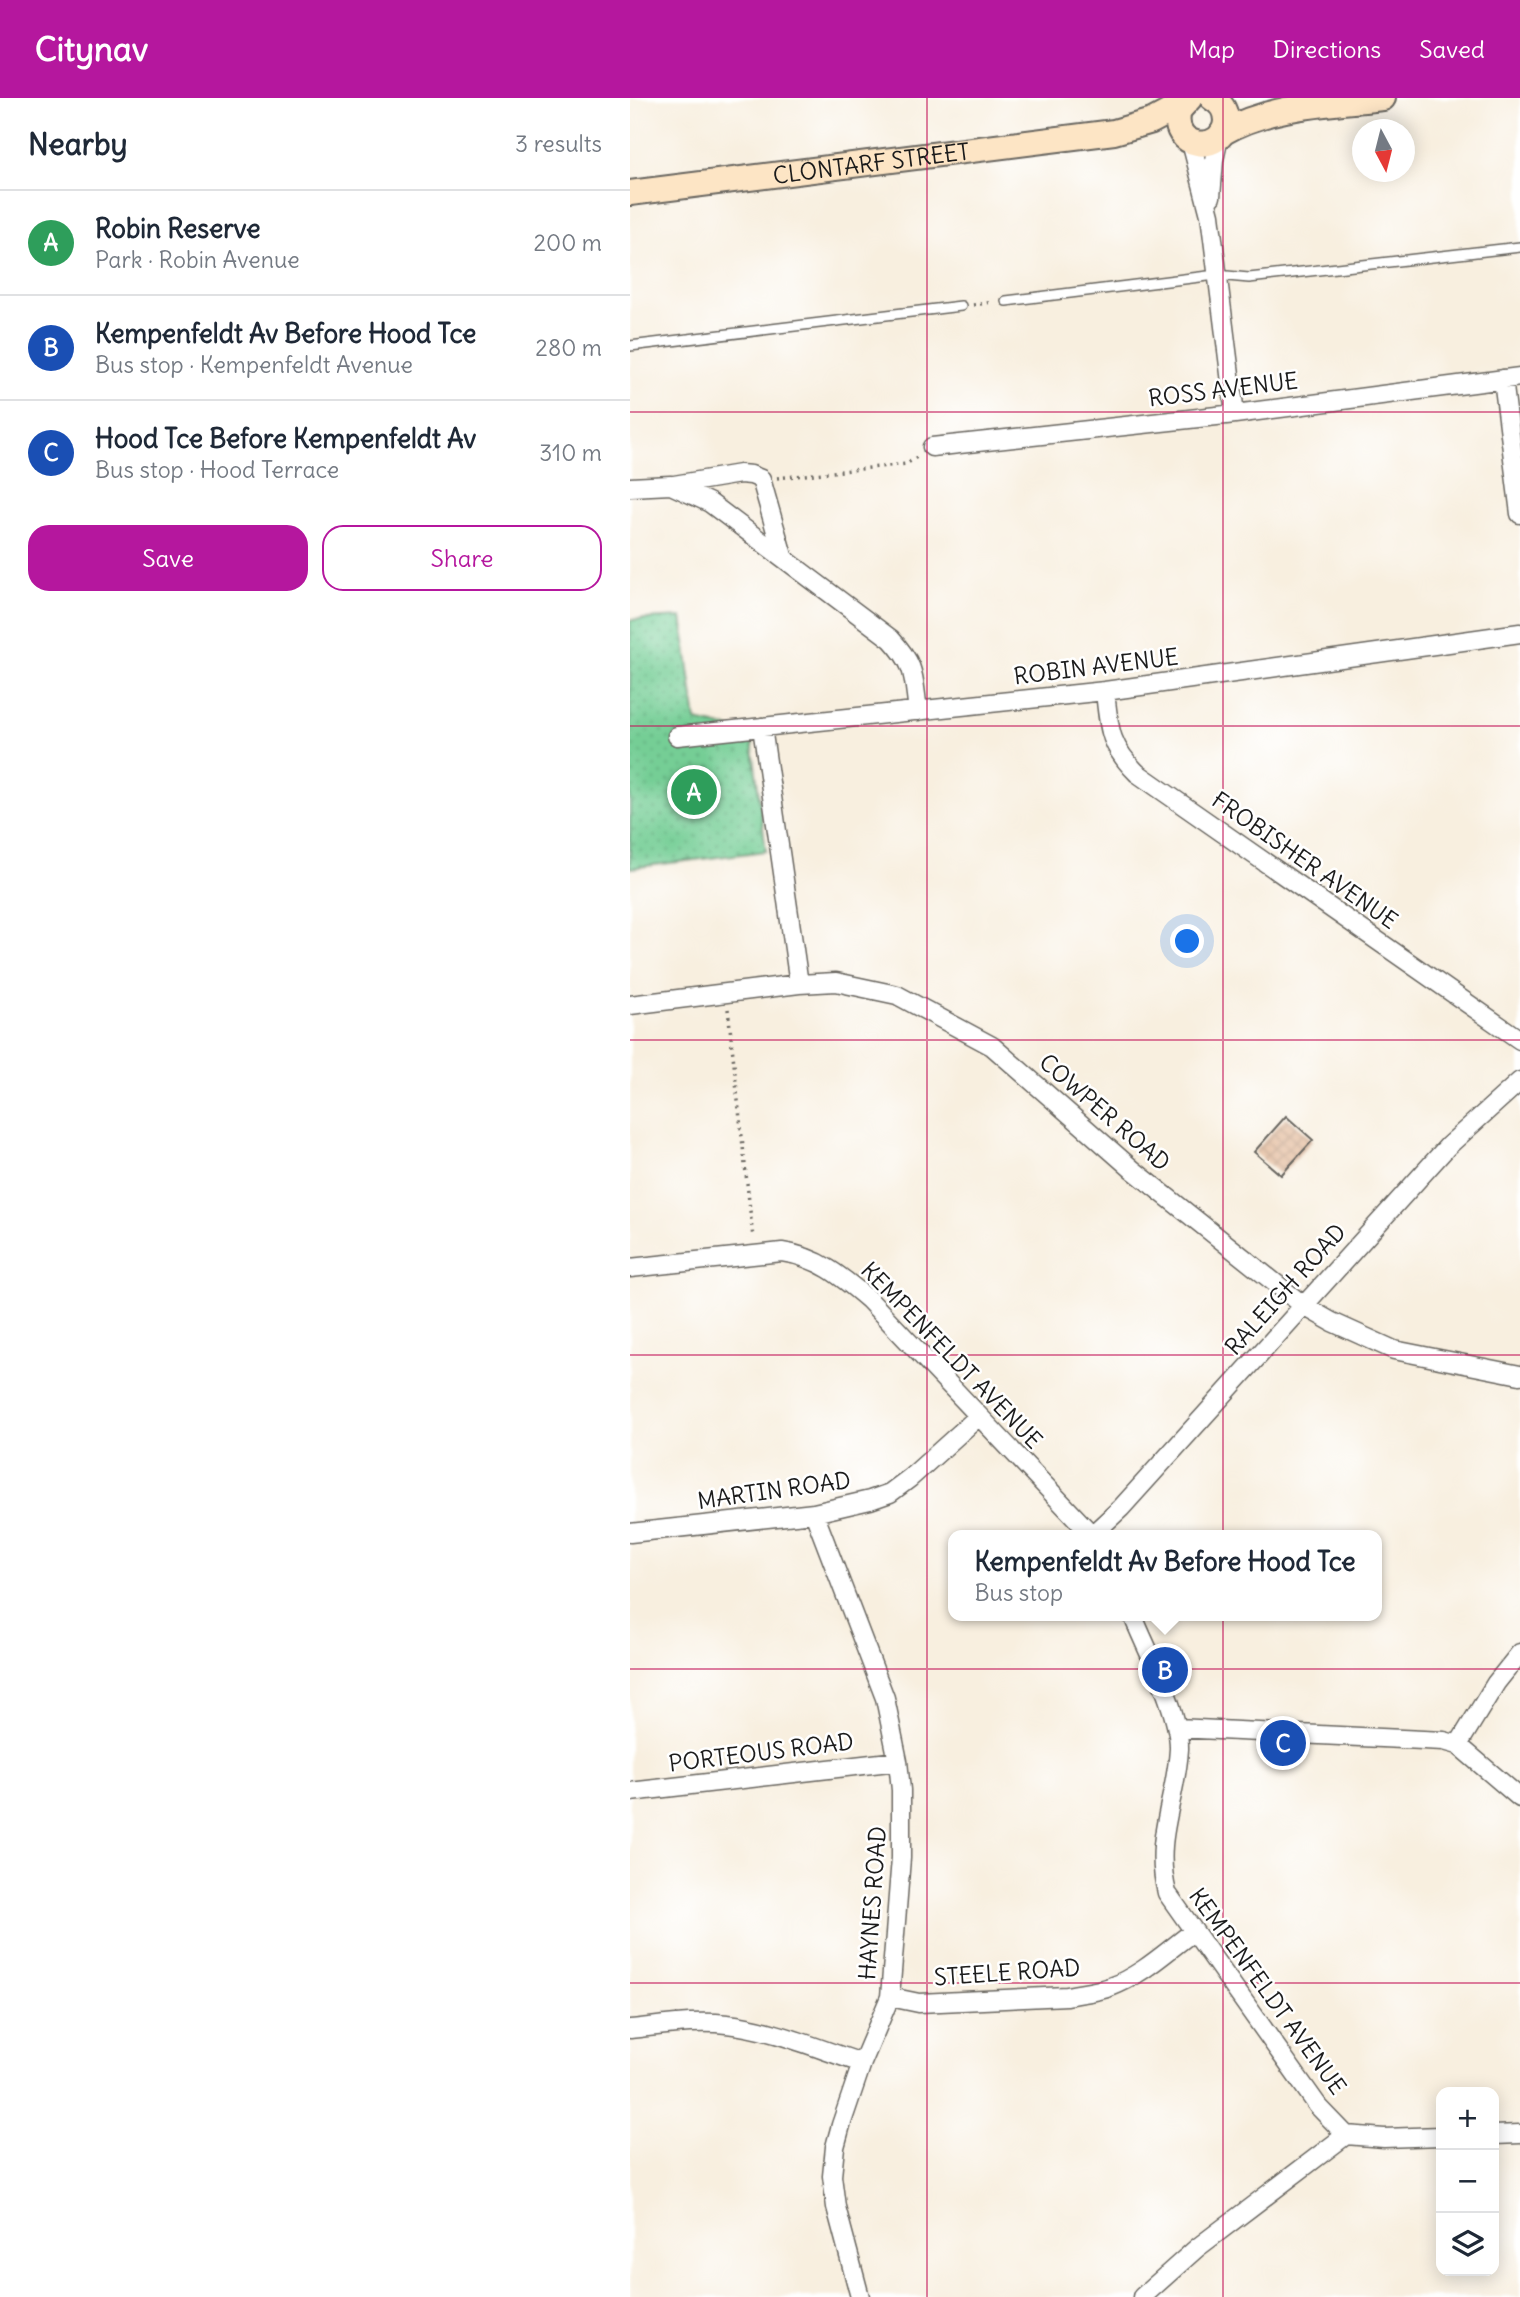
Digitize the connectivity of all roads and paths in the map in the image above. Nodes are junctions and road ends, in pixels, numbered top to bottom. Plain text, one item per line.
1 (1383, 98) edge
2 (1215, 99) edge
3 (1186, 100) edge
4 (1307, 107) junction
5 (1114, 132) junction
6 (1220, 135) junction
7 (1188, 140) junction
8 (630, 193) edge
9 (1210, 215) junction
10 (1520, 247) edge
11 (1216, 275) junction
12 (1006, 301) joint
13 (961, 306) joint
14 (630, 346) edge
15 (1512, 378) edge
16 (1235, 414) junction
17 (932, 446) joint
18 (761, 479) junction
19 (671, 485) junction
20 (630, 487) edge
21 (1520, 514) edge
22 (783, 556) junction
23 (1520, 633) edge
24 (1105, 691) junction
25 (918, 710) junction
26 (762, 727) junction
27 (677, 736) dead end
28 (799, 984) junction
29 (726, 993) junction
30 (630, 1005) edge
31 (1520, 1040) edge
32 (1520, 1080) edge
33 (755, 1253) junction
34 (630, 1268) edge
35 (1304, 1306) junction
36 (1520, 1375) edge
37 (979, 1416) junction
38 (814, 1513) junction
39 (1087, 1530) edge
40 (1097, 1530) edge
41 (630, 1533) edge
42 (1135, 1621) edge
43 (1520, 1653) edge
44 (1177, 1728) junction
45 (1458, 1745) junction
46 (898, 1761) junction
47 (630, 1792) edge
48 (1520, 1798) edge
49 (1194, 1931) junction
50 (890, 1997) junction
51 (630, 2029) edge
52 (862, 2063) junction
53 (1499, 2134) edge
54 (1520, 2134) edge
55 (1346, 2135) junction
56 (1436, 2136) edge
57 (860, 2297) edge
58 (1142, 2297) edge

1 - 4 street
2 - 4 street
2 - 6 street
3 - 5 street, CLONTARF STREET
3 - 7 street
4 - 6 street
5 - 7 street, CLONTARF STREET
5 - 8 street, CLONTARF STREET
6 - 7 street, CLONTARF STREET
6 - 9 street
7 - 9 street
9 - 11 street
10 - 11 lane
11 - 12 lane
11 - 16 street
12 - 13 path
13 - 14 lane
15 - 16 street, ROSS AVENUE
15 - 21 street
16 - 17 street, ROSS AVENUE
17 - 18 path
18 - 19 street
18 - 22 street
19 - 20 street
19 - 22 street
22 - 25 street
23 - 24 street, ROBIN AVENUE
24 - 25 street, ROBIN AVENUE
24 - 31 street, FROBISHER AVENUE
25 - 26 street, ROBIN AVENUE
26 - 27 street, ROBIN AVENUE
26 - 28 street
28 - 29 street, COWPER ROAD
28 - 35 street, COWPER ROAD
29 - 30 street, COWPER ROAD
29 - 33 path
32 - 35 street, RALEIGH ROAD
33 - 34 street, KEMPENFELDT AVENUE
33 - 37 street, KEMPENFELDT AVENUE
35 - 36 street, COWPER ROAD
35 - 40 street, RALEIGH ROAD
37 - 38 street, MARTIN ROAD
37 - 39 street, KEMPENFELDT AVENUE
38 - 41 street, MARTIN ROAD
38 - 46 street, HAYNES ROAD
42 - 44 street, KEMPENFELDT AVENUE
43 - 45 street
44 - 45 street
44 - 49 street, KEMPENFELDT AVENUE
45 - 48 street
46 - 47 street, PORTEOUS ROAD
46 - 50 street, HAYNES ROAD
49 - 50 street, STEELE ROAD
49 - 55 street, KEMPENFELDT AVENUE
50 - 52 street, HAYNES ROAD
51 - 52 street
52 - 57 street, HAYNES ROAD
53 - 54 street
55 - 56 street
55 - 58 street

